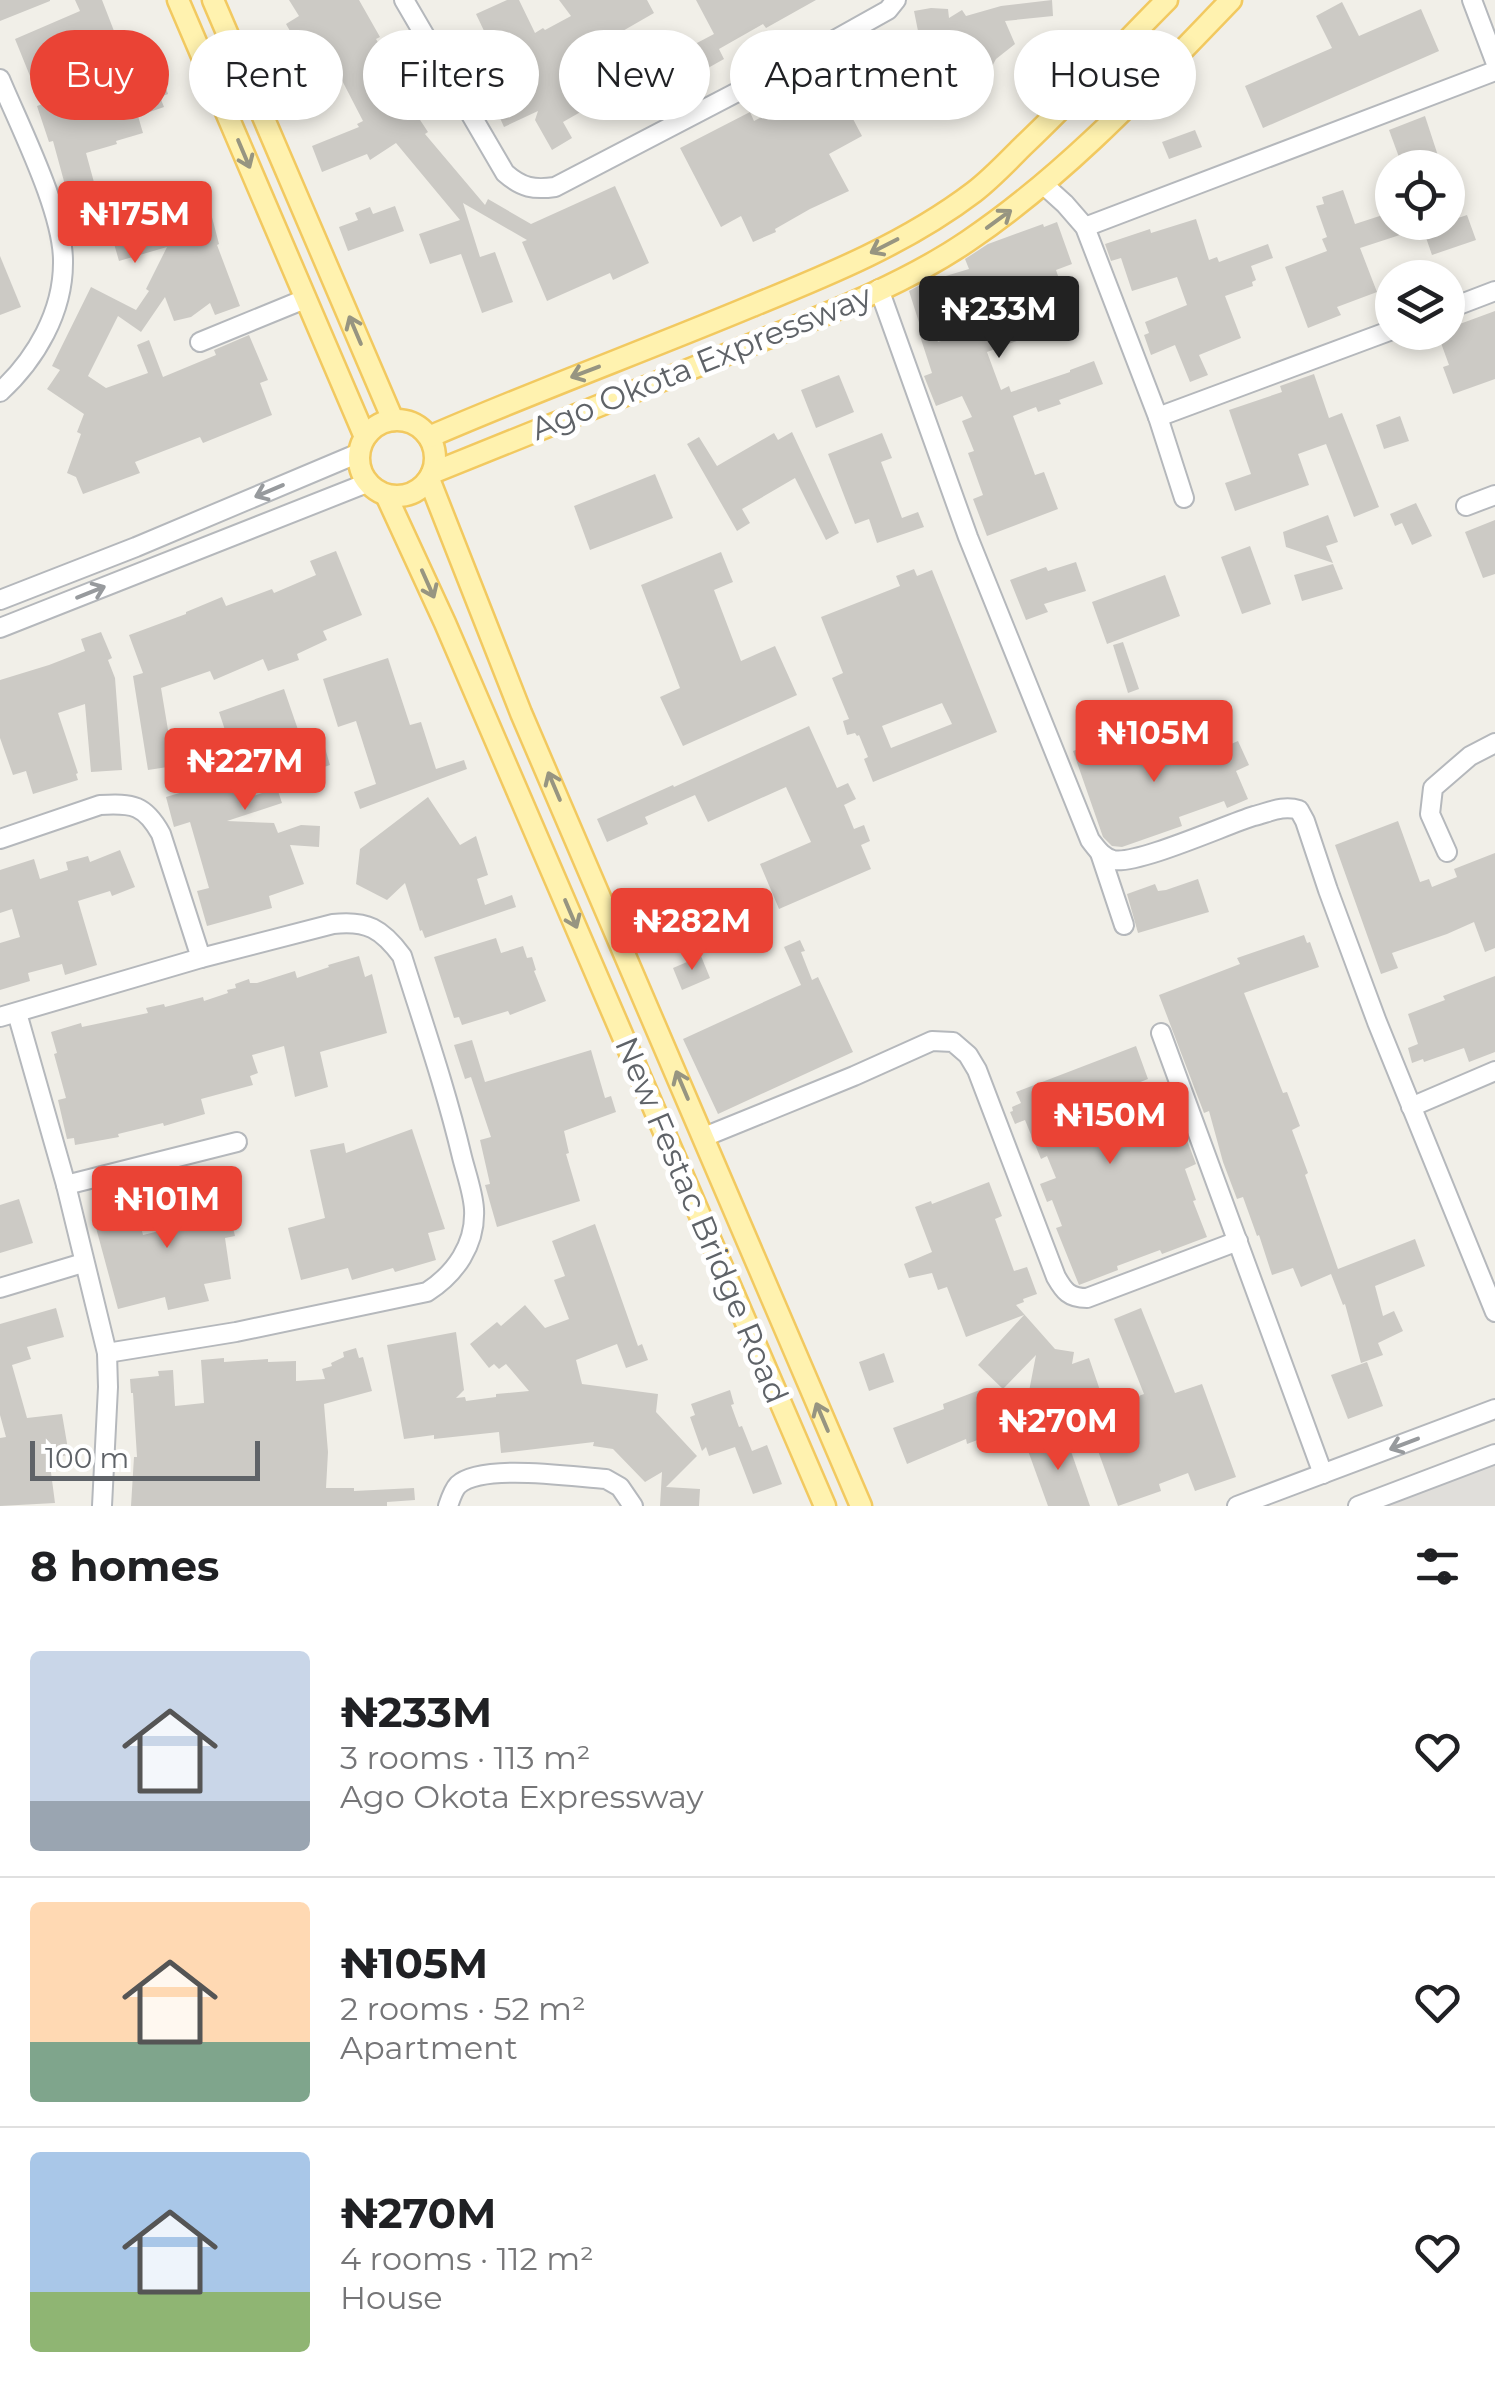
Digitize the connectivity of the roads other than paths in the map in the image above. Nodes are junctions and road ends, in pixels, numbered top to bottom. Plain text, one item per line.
1 (178, 0) edge
2 (213, 0) edge
3 (404, 0) edge
4 (896, 0) edge
5 (1167, 0) edge
6 (1230, 0) edge
7 (1472, 0) edge
8 (1495, 61) edge
9 (1495, 71) edge
10 (0, 80) edge
11 (1044, 185) junction
12 (1085, 227) junction
13 (879, 289) junction
14 (1495, 291) edge
15 (305, 298) junction
16 (1465, 302) edge
17 (1375, 336) edge
18 (200, 342) dead end
19 (0, 392) edge
20 (1158, 417) junction
21 (393, 420) junction
22 (428, 437) junction
23 (362, 445) junction
24 (431, 476) junction
25 (367, 483) junction
26 (1495, 495) edge
27 (386, 496) junction
28 (1184, 498) dead end
29 (1466, 506) dead end
30 (0, 600) edge
31 (0, 628) edge
32 (1495, 743) edge
33 (0, 839) edge
34 (1447, 852) dead end
35 (1100, 854) junction
36 (1124, 924) dead end
37 (201, 958) junction
38 (9, 1015) edge
39 (1162, 1034) dead end
40 (1495, 1071) edge
41 (1411, 1108) junction
42 (704, 1137) junction
43 (236, 1142) dead end
44 (66, 1185) junction
45 (737, 1218) junction
46 (706, 1229) junction
47 (1238, 1241) junction
48 (83, 1262) junction
49 (0, 1288) edge
50 (1495, 1312) edge
51 (107, 1353) junction
52 (1495, 1409) edge
53 (1495, 1454) edge
54 (1323, 1474) junction
55 (102, 1506) edge
56 (448, 1506) edge
57 (633, 1506) edge
58 (825, 1506) edge
59 (861, 1506) edge
60 (1236, 1506) edge
61 (1358, 1506) edge

1 -> 15 main road
21 -> 2 main road
3 - 4 street
5 -> 22 main road, Ago Okota Expressway
6 - 11 main road, Ago Okota Expressway
7 - 8 street
9 - 12 street
10 - 19 street
11 - 12 street
13 -> 11 main road, Ago Okota Expressway
12 - 20 street
13 - 24 main road, Ago Okota Expressway
13 - 35 street
14 - 16 street
15 - 18 street
15 - 23 main road
17 - 20 street
20 - 28 street
21 - 22 main road
21 - 23 main road
22 - 24 main road
23 - 25 main road
23 -> 30 street
24 - 27 main road
42 -> 24 main road
25 - 27 main road
31 -> 25 street
26 - 29 street
27 -> 46 main road, New Festac Bridge Road
32 - 34 street
33 - 37 street
35 - 36 street
35 - 41 street
37 - 38 street
37 - 51 street
38 - 44 street
39 - 47 street
40 - 41 street
41 - 50 street
42 - 45 main road
42 - 47 street
43 - 44 street
44 - 48 street
45 - 46 main road
59 -> 45 main road
46 - 58 main road, New Festac Bridge Road
47 - 54 street
48 - 49 street
48 - 51 street
51 - 55 street
52 -> 54 street
53 - 61 street
54 - 60 street
56 - 57 street

